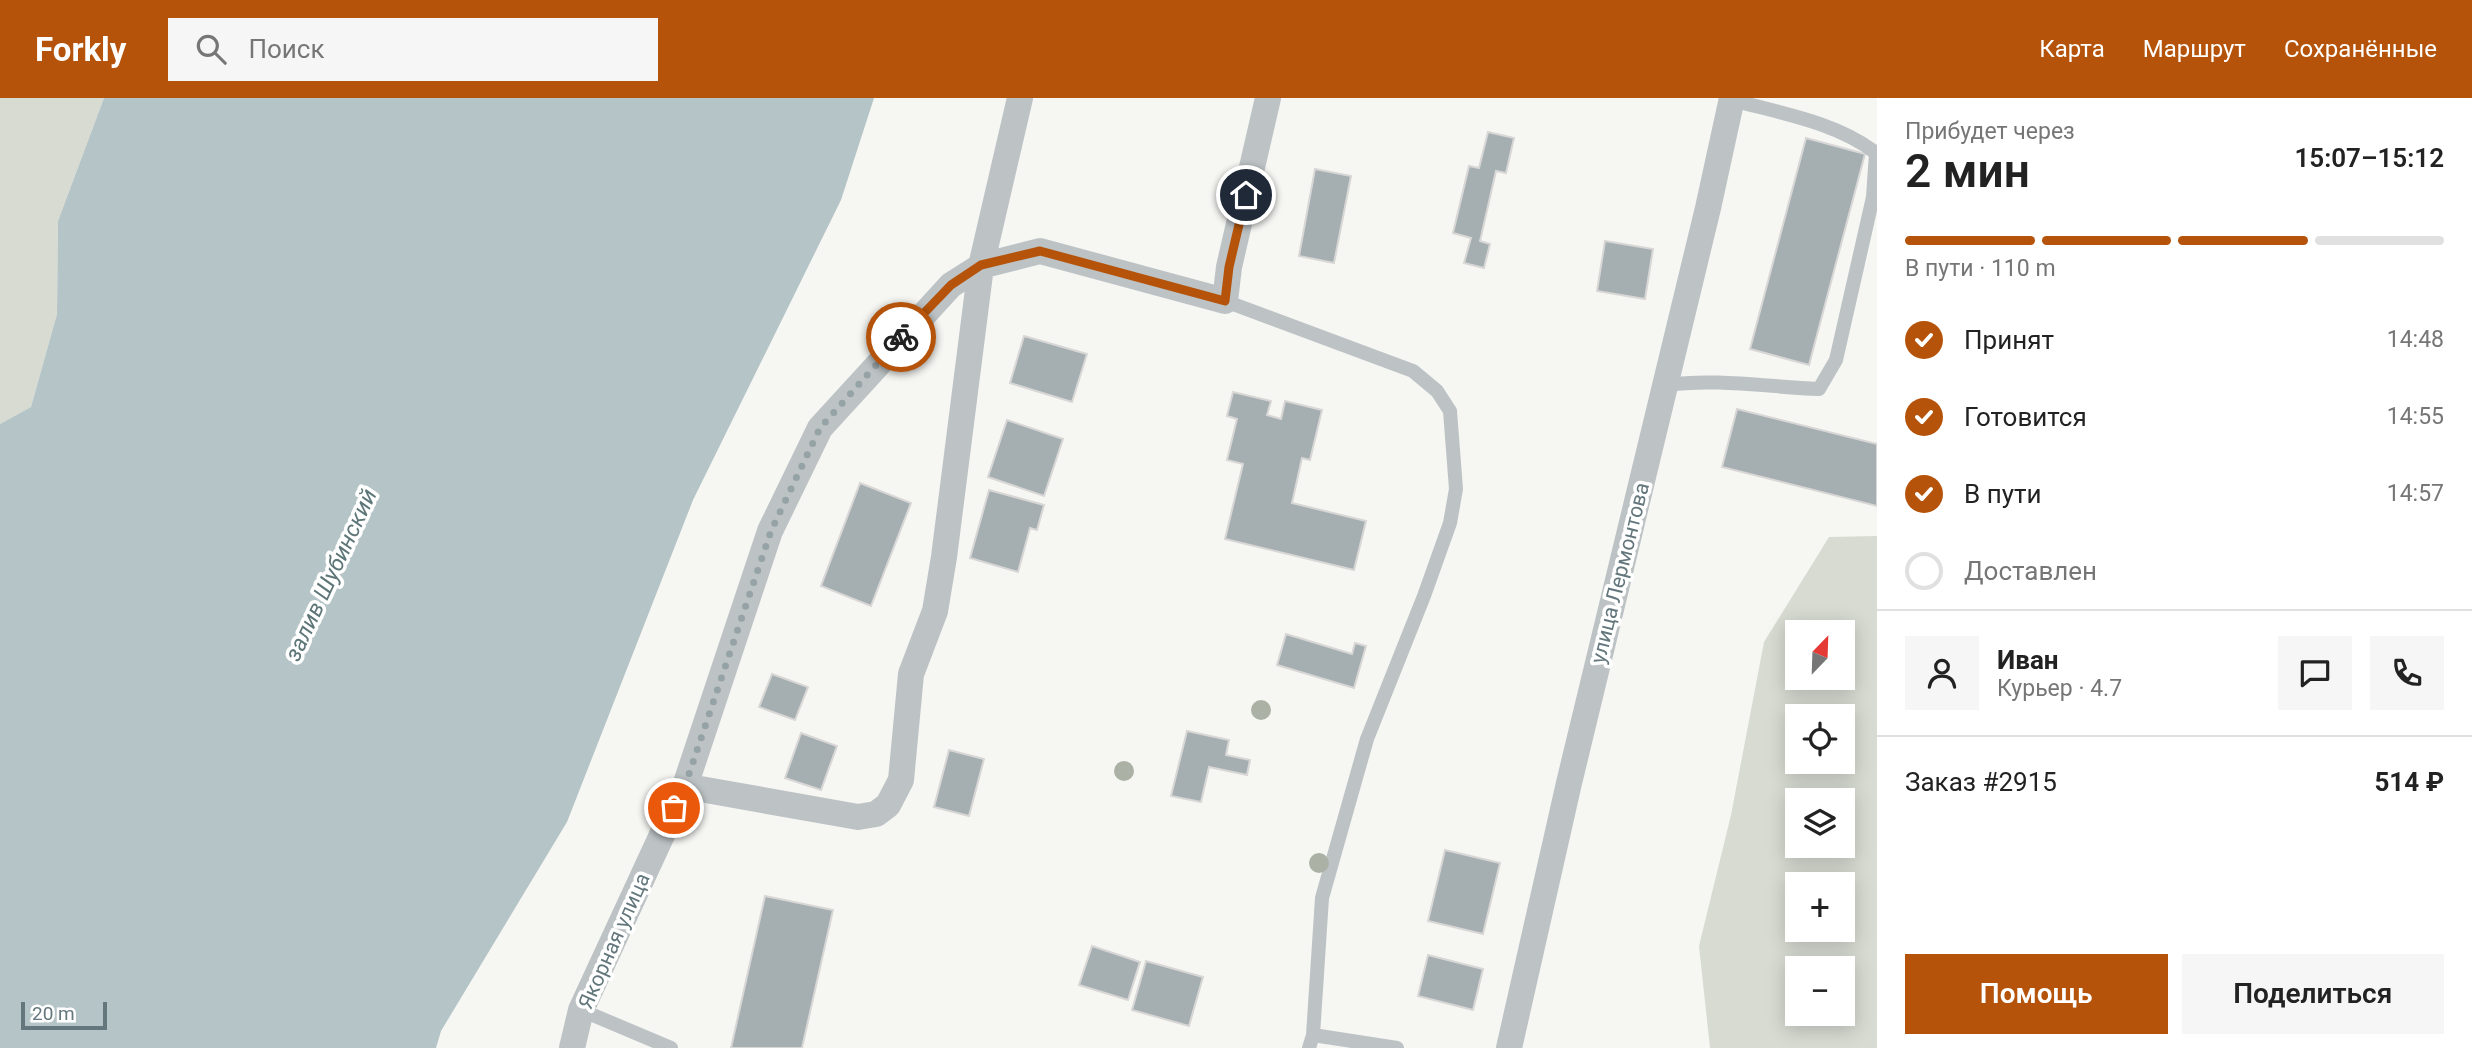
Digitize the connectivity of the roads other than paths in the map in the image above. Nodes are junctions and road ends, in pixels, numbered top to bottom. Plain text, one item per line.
1 (1020, 98) edge
2 (1268, 98) edge
3 (1732, 99) edge
4 (981, 265) junction
5 (1225, 301) junction
6 (1665, 385) junction
7 (686, 783) junction
8 (581, 1010) junction
9 (1311, 1042) edge
10 (572, 1048) edge
11 (671, 1048) edge
12 (1397, 1048) edge
13 (1509, 1048) edge

1 - 4 street
2 - 5 street
3 - 6 street, улица Лермонтова
3 - 6 lane
4 - 5 street
4 - 7 street, Якорная улица
4 - 7 street
5 - 9 lane
6 - 13 street, улица Лермонтова
7 - 8 street, Якорная улица
8 - 10 street, Якорная улица
8 - 11 lane
9 - 12 lane

